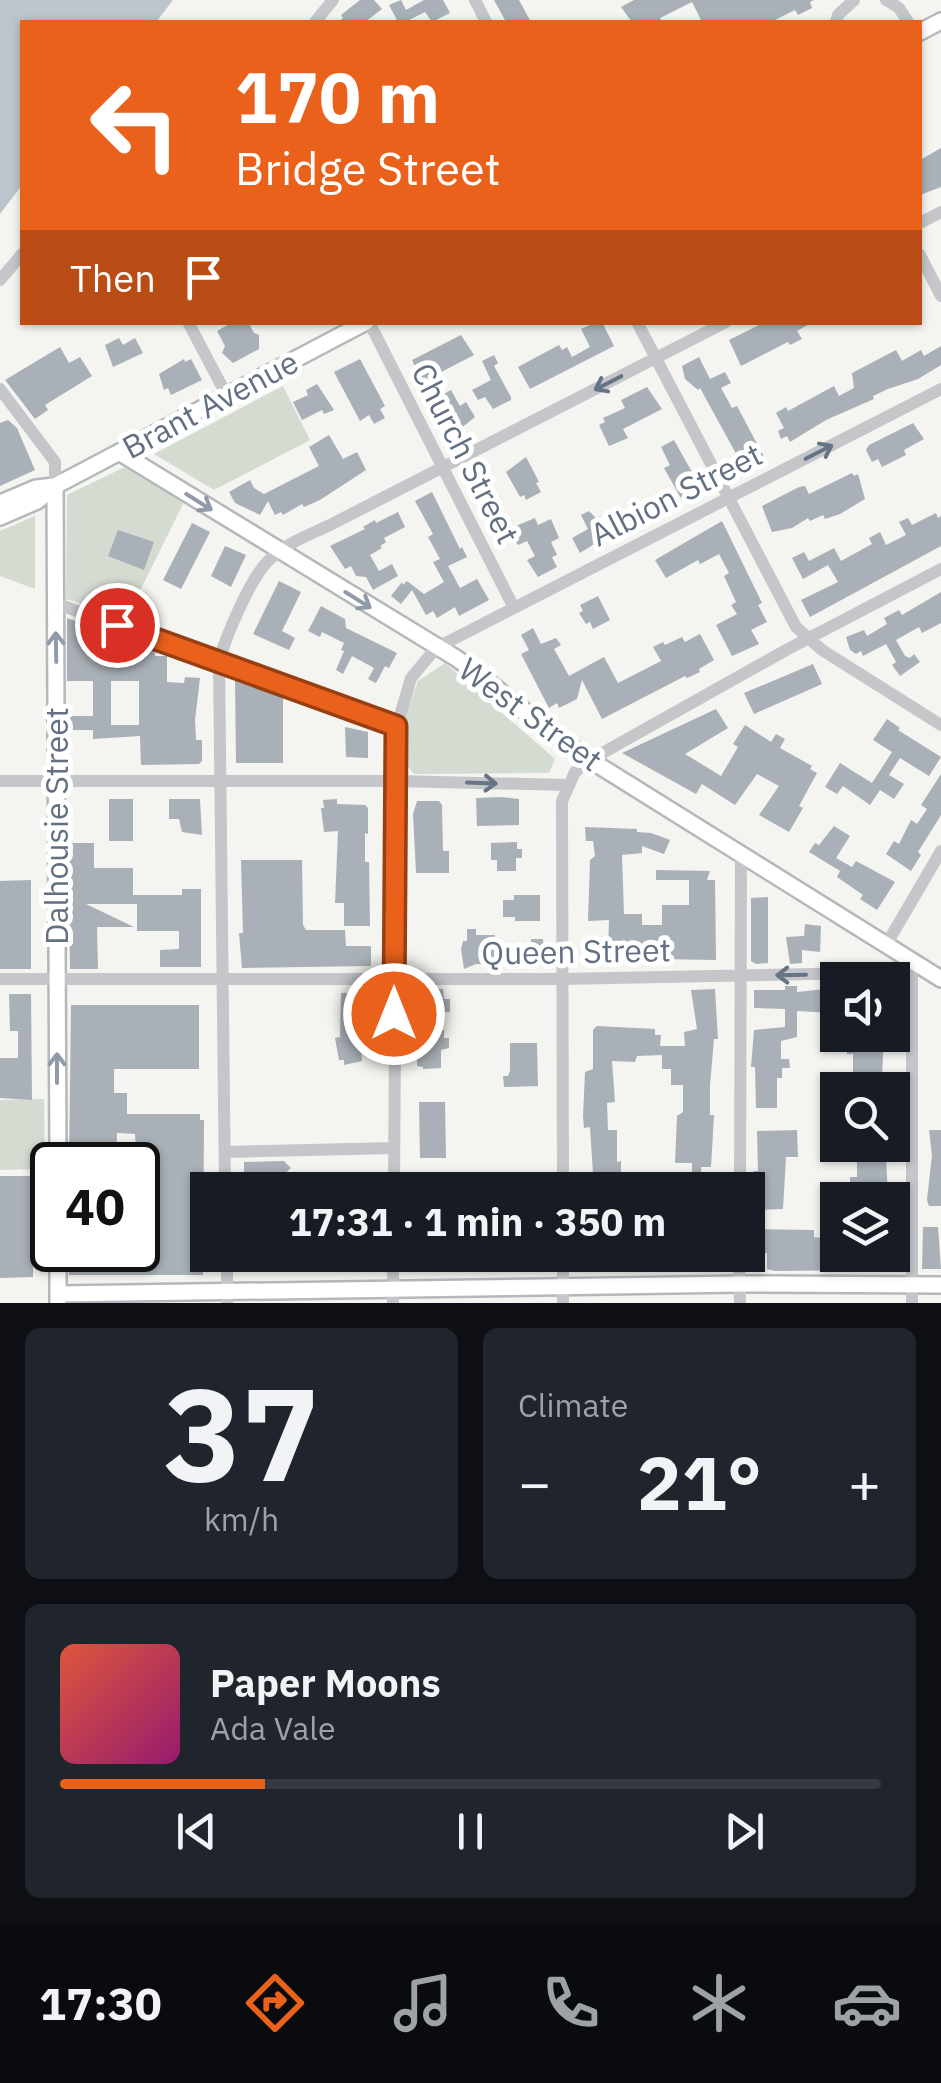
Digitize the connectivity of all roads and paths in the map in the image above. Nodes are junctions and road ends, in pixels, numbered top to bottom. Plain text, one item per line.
1 (333, 0) edge
2 (854, 0) edge
3 (886, 0) edge
4 (317, 20) edge
5 (837, 20) edge
6 (907, 20) edge
7 (20, 256) edge
8 (922, 259) edge
9 (0, 280) edge
10 (941, 296) edge
11 (190, 325) edge
12 (362, 325) edge
13 (370, 325) edge
14 (639, 325) edge
15 (720, 325) edge
16 (656, 359) junction
17 (0, 389) edge
18 (941, 389) edge
19 (227, 396) junction
20 (119, 452) junction
21 (444, 466) junction
22 (55, 486) junction
23 (730, 497) junction
24 (0, 503) edge
25 (0, 517) edge
26 (279, 551) junction
27 (941, 569) edge
28 (55, 603) junction
29 (514, 608) junction
30 (809, 638) junction
31 (436, 648) junction
32 (219, 660) junction
33 (941, 725) edge
34 (396, 726) junction
35 (590, 760) junction
36 (57, 779) junction
37 (0, 780) edge
38 (396, 780) junction
39 (220, 782) junction
40 (568, 785) junction
41 (941, 851) edge
42 (741, 854) junction
43 (886, 945) junction
44 (912, 967) junction
45 (740, 976) junction
46 (56, 978) junction
47 (0, 979) edge
48 (561, 979) junction
49 (941, 979) edge
50 (393, 980) junction
51 (222, 981) junction
52 (58, 1142) edge
53 (394, 1148) junction
54 (225, 1152) junction
55 (226, 1172) edge
56 (394, 1172) edge
57 (562, 1172) edge
58 (740, 1172) edge
59 (58, 1272) edge
60 (226, 1272) edge
61 (740, 1272) edge
62 (740, 1284) junction
63 (912, 1284) junction
64 (941, 1285) edge
65 (563, 1296) edge
66 (393, 1297) edge
67 (59, 1299) edge
68 (227, 1299) edge
69 (740, 1303) edge
70 (912, 1303) edge

1 - 4 street
2 - 5 street
3 - 6 street
7 - 9 street
8 - 10 street
11 - 19 street
12 - 19 main road, Brant Avenue
13 - 21 street, Church Street
14 - 16 street
15 - 16 street
16 -> 21 street
16 - 23 street
17 - 22 street
23 -> 18 street, Albion Street
19 - 20 main road, Brant Avenue
20 - 22 main road, Brant Avenue
20 -> 26 main road, West Street
21 - 26 street
21 - 29 street, Church Street
22 - 24 main road, Brant Avenue
22 - 25 main road, Brant Avenue
22 - 28 main road, Dalhousie Street
23 - 29 street, Albion Street
23 - 30 street
26 -> 31 main road, West Street
26 - 32 street
27 - 30 street
28 - 32 street
36 -> 28 main road, Dalhousie Street
29 - 31 street, Albion Street
30 - 33 street
30 - 35 street
31 - 34 street
31 - 35 main road, West Street
32 - 34 street
32 - 39 street
34 - 38 street
35 - 40 street
35 - 42 main road, West Street
36 - 37 street
36 - 39 street
36 - 46 main road, Dalhousie Street
38 - 39 street
38 -> 40 street
38 - 50 street
39 - 51 street
40 - 48 street
41 - 43 street
42 - 43 main road, West Street
42 - 45 street
43 - 44 main road, West Street
44 -> 45 street, Queen Street
44 - 49 main road, West Street
44 - 63 street
45 - 48 street, Queen Street
45 - 58 street
46 - 47 street, Queen Street
46 - 51 street, Queen Street
52 -> 46 main road, Dalhousie Street
48 - 50 street, Queen Street
48 - 57 street
50 - 51 street, Queen Street
50 - 53 street
51 - 54 street
53 - 54 street
53 - 56 street
54 - 55 street
59 - 67 main road
60 - 68 street
61 - 62 street
62 - 63 main road
62 - 65 main road
62 - 69 street
63 - 64 main road
63 - 70 street
65 - 66 main road
66 - 68 main road
67 - 68 main road

